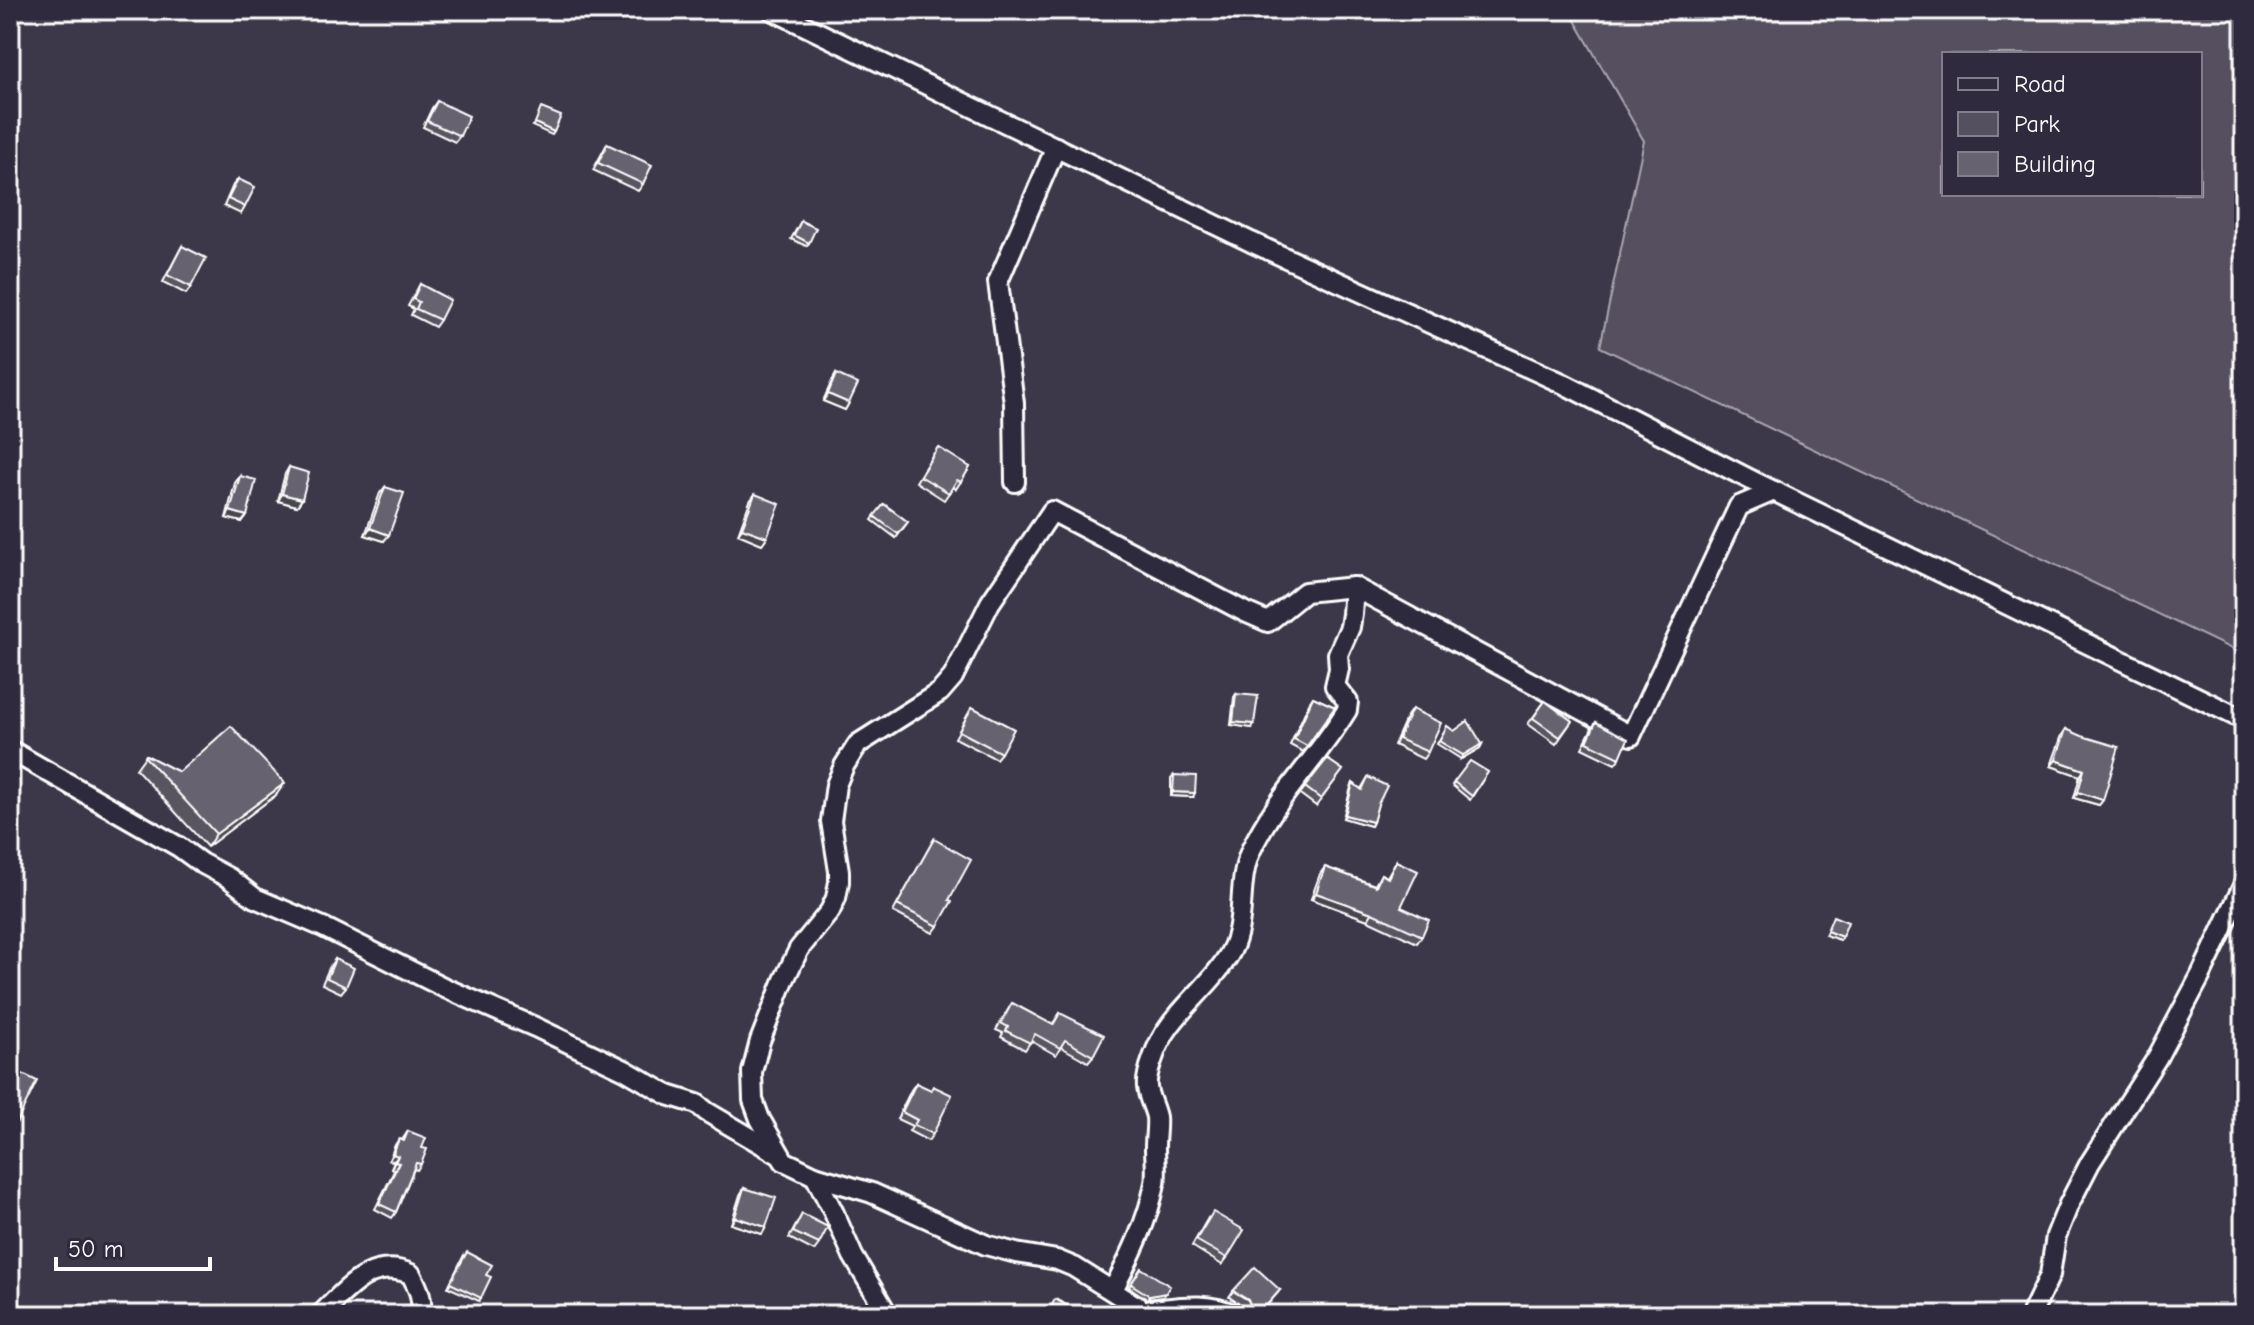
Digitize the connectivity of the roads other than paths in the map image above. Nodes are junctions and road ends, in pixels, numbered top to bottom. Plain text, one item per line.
1 (772, 10) edge
2 (1056, 147) junction
3 (1015, 482) dead end
4 (1774, 491) junction
5 (1354, 587) junction
6 (2244, 720) edge
7 (10, 750) edge
8 (2244, 884) edge
9 (782, 1156) junction
10 (815, 1176) junction
11 (1113, 1290) junction
12 (320, 1315) edge
13 (420, 1315) edge
14 (888, 1315) edge
15 (1149, 1315) edge
16 (1234, 1315) edge
17 (2031, 1315) edge

1 - 2 street
2 - 3 street
2 - 4 street
4 - 5 street
4 - 6 street
5 - 9 street
5 - 11 street
7 - 9 street
8 - 17 street
9 - 10 street
10 - 11 street
10 - 14 street
11 - 15 street
12 - 13 street
15 - 16 street

